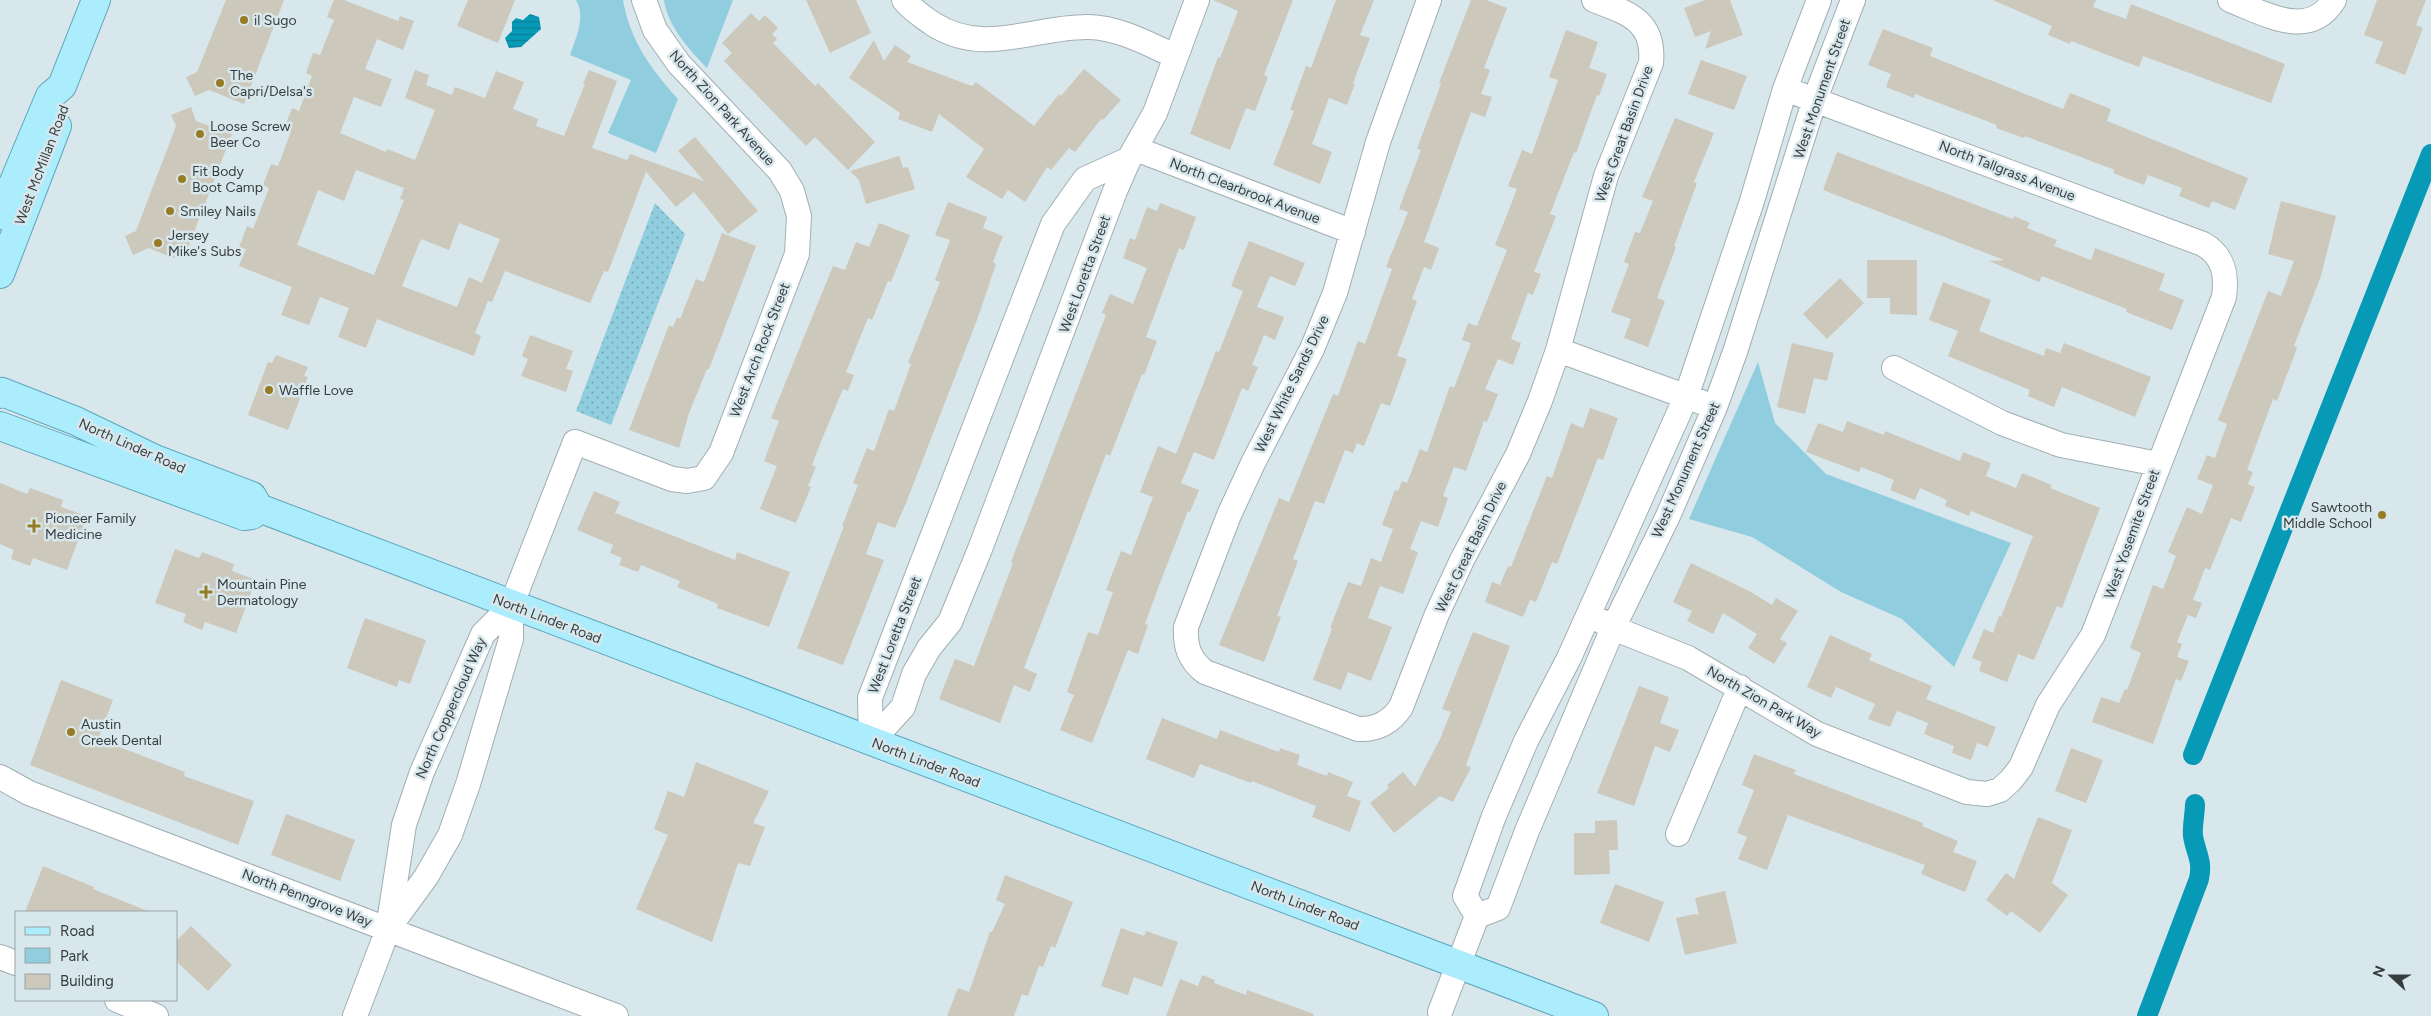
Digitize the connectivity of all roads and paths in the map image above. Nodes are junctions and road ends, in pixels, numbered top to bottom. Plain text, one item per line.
1 (96, 0) edge
2 (644, 0) edge
3 (904, 0) edge
4 (1197, 0) edge
5 (1430, 0) edge
6 (1594, 0) edge
7 (1818, 0) edge
8 (1853, 0) edge
9 (2230, 0) edge
10 (2326, 8) edge
11 (1175, 56) junction
12 (62, 86) junction
13 (1785, 90) junction
14 (1815, 99) junction
15 (1132, 154) junction
16 (0, 215) edge
17 (799, 216) joint
18 (1353, 232) junction
19 (2222, 263) joint
20 (0, 274) edge
21 (1558, 350) junction
22 (1894, 368) dead end
23 (0, 394) edge
24 (1686, 397) junction
25 (1715, 407) junction
26 (0, 426) edge
27 (2158, 464) junction
28 (259, 508) junction
29 (511, 606) junction
30 (1589, 614) junction
31 (1613, 628) junction
32 (1740, 687) junction
33 (1367, 729) joint
34 (871, 742) junction
35 (0, 777) edge
36 (2000, 790) joint
37 (1678, 834) dead end
38 (1477, 916) junction
39 (388, 929) junction
40 (0, 957) edge
41 (15, 963) edge
42 (1458, 964) junction
43 (119, 1001) edge
44 (1436, 1015) edge
45 (156, 1016) edge
46 (355, 1016) edge
47 (616, 1016) edge
48 (1594, 1016) edge

1 - 12 main road, West McMillan Road
2 - 17 street, North Zion Park Avenue
3 - 11 street
4 - 11 street, West Loretta Street
5 - 18 street, West White Sands Drive
6 - 21 street, West Great Basin Drive
7 - 13 street, West Monument Street
8 - 14 street, West Monument Street
9 - 10 street
11 - 15 street, West Loretta Street
12 - 16 main road, West McMillan Road
12 - 20 main road, West McMillan Road
13 - 14 street, North Tallgrass Avenue
13 - 24 street, West Monument Street
14 - 19 street, North Tallgrass Avenue
14 - 25 street, West Monument Street
15 - 18 street, North Clearbrook Avenue
15 - 34 street, West Loretta Street
15 - 34 street, West Loretta Street
17 - 29 street, West Arch Rock Street
18 - 33 street, West White Sands Drive
19 - 27 street, West Yosemite Street
21 - 24 street
21 - 33 street, West Great Basin Drive
22 - 27 street
23 - 28 main road, North Linder Road
24 - 25 street
24 - 30 street, West Monument Street
25 - 31 street, West Monument Street
26 - 28 main road, North Linder Road
27 - 36 street, West Yosemite Street
28 - 29 main road, North Linder Road
29 - 34 main road, North Linder Road
29 - 39 street, North Coppercloud Way
29 - 39 street, North Coppercloud Way
30 - 31 street, North Zion Park Way
30 - 38 street, West Monument Street
31 - 32 street, North Zion Park Way
31 - 38 street, West Monument Street
32 - 36 street, North Zion Park Way
32 - 37 street
34 - 42 main road, North Linder Road
35 - 39 street, North Penngrove Way
38 - 42 street
39 - 46 street, North Coppercloud Way
39 - 47 street, North Penngrove Way
40 - 41 street
42 - 44 street
42 - 48 main road, North Linder Road
43 - 45 street

